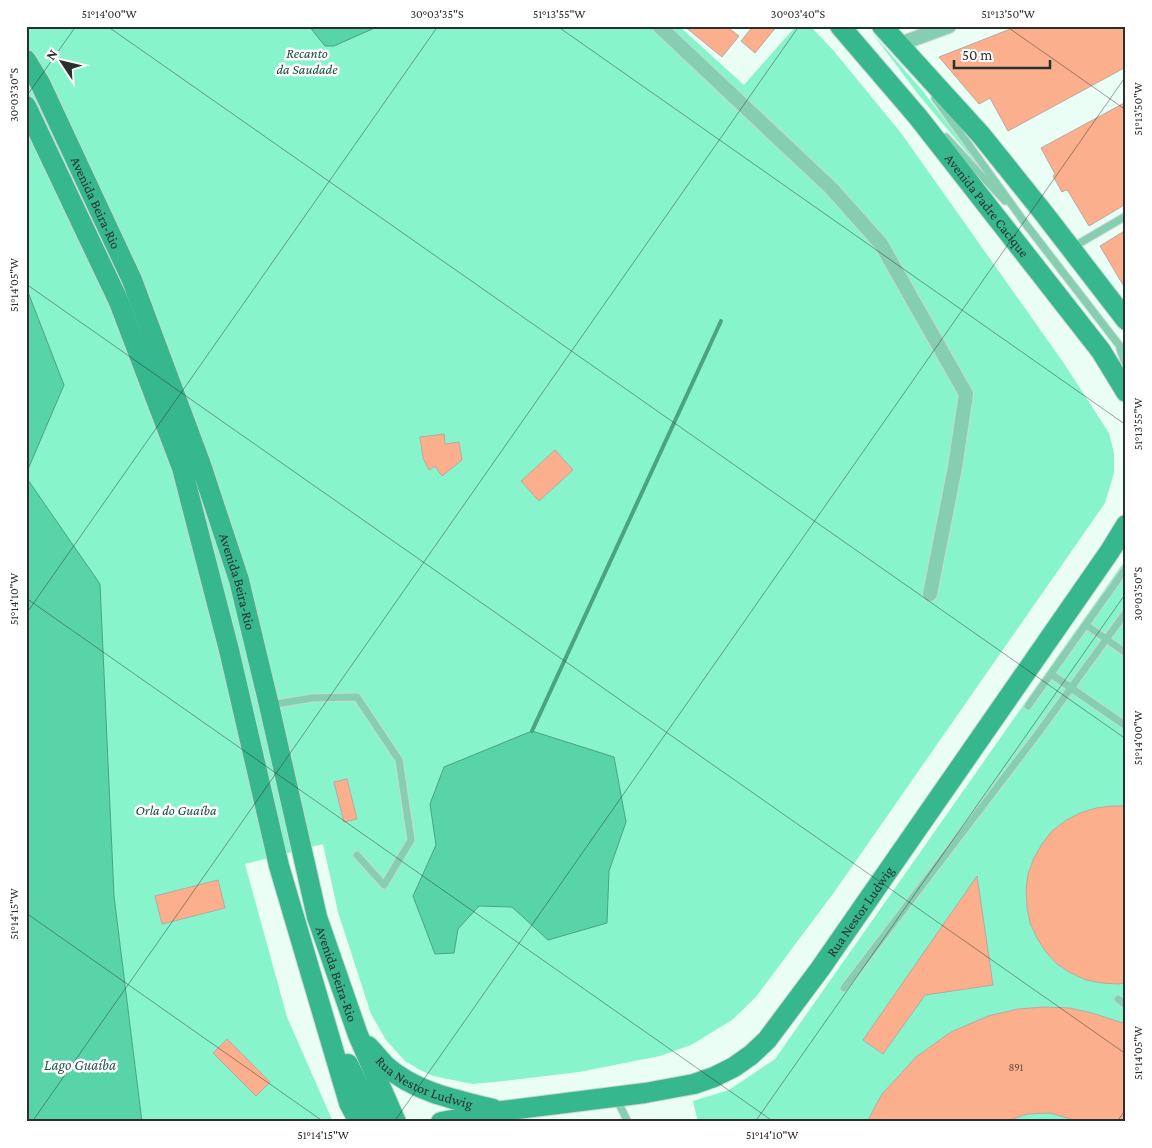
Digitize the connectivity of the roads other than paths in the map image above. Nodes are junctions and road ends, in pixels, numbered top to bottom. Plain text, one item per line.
1 (659, 26) edge
2 (841, 26) edge
3 (949, 26) edge
4 (890, 34) edge
5 (26, 60) edge
6 (26, 106) edge
7 (1126, 216) edge
8 (1025, 223) junction
9 (1070, 248) junction
10 (1126, 320) edge
11 (1117, 341) junction
12 (1126, 353) edge
13 (1126, 359) edge
14 (1126, 365) edge
15 (1126, 392) edge
16 (1126, 525) edge
17 (1118, 545) edge
18 (1126, 568) edge
19 (930, 594) dead end
20 (1126, 612) edge
21 (1086, 625) junction
22 (1106, 639) junction
23 (1126, 653) edge
24 (1051, 674) junction
25 (1071, 688) junction
26 (269, 705) junction
27 (1028, 706) dead end
28 (1126, 726) edge
29 (357, 856) dead end
30 (844, 988) dead end
31 (1118, 1000) dead end
32 (1126, 1005) edge
33 (321, 1009) junction
34 (358, 1036) junction
35 (616, 1097) junction
36 (502, 1112) junction
37 (359, 1122) edge
38 (379, 1122) edge
39 (396, 1122) edge
40 (441, 1122) edge
41 (481, 1122) edge
42 (628, 1122) edge

1 - 19 street
2 - 8 lane
2 - 15 main road, Avenida Padre Cacique
3 - 4 street
4 - 8 lane
4 - 9 main road
5 - 26 main road, Avenida Beira-Rio
6 - 33 main road, Avenida Beira-Rio
7 - 9 lane
8 - 11 lane
9 - 10 main road
11 - 12 lane
11 - 13 lane
11 - 14 lane
16 - 17 main road, Rua Nestor Ludwig
17 - 35 main road, Rua Nestor Ludwig
18 - 21 lane
20 - 22 lane
21 - 22 lane
21 - 24 lane
22 - 23 lane
22 - 25 lane
24 - 25 lane
24 - 27 lane
25 - 28 lane
25 - 30 lane
26 - 29 lane
26 - 34 main road, Avenida Beira-Rio
31 - 32 lane
33 - 37 main road, Avenida Beira-Rio
33 - 38 main road
34 - 36 main road, Rua Nestor Ludwig
34 - 39 main road, Avenida Beira-Rio
35 - 36 main road, Rua Nestor Ludwig
35 - 42 lane
36 - 40 main road, Rua Nestor Ludwig
36 - 41 main road

